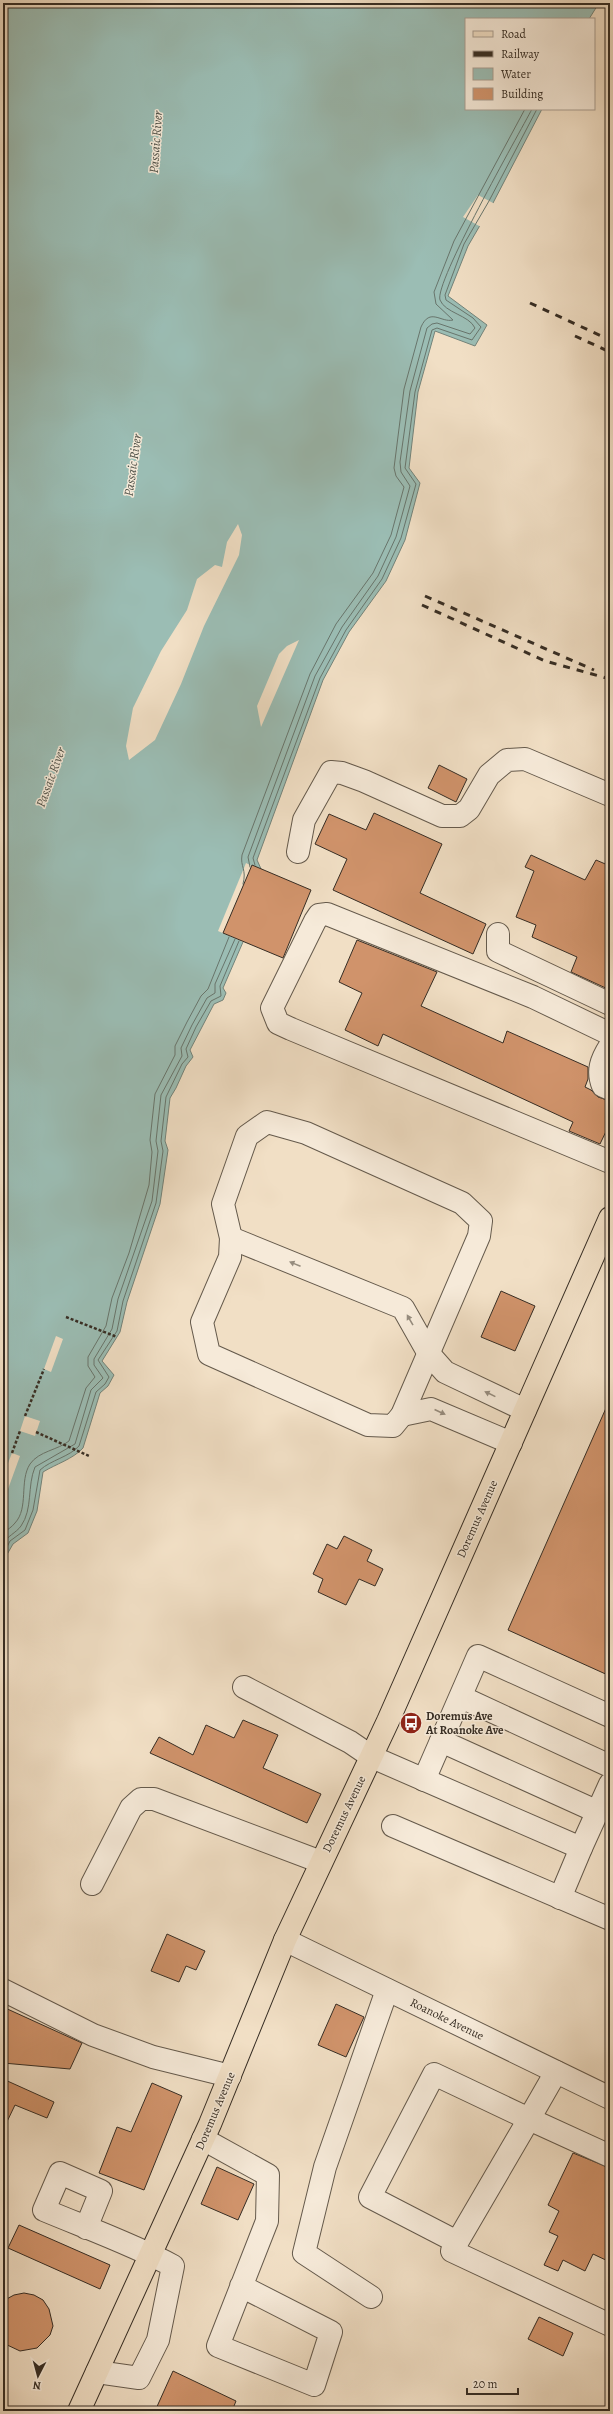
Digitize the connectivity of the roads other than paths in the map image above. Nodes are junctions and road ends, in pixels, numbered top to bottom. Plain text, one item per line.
1 (610, 796) edge
2 (298, 852) dead end
3 (498, 934) dead end
4 (610, 1004) edge
5 (610, 1034) edge
6 (610, 1046) edge
7 (610, 1089) edge
8 (610, 1162) edge
9 (610, 1218) edge
10 (231, 1238) junction
11 (429, 1354) junction
12 (526, 1410) junction
13 (402, 1415) junction
14 (511, 1443) junction
15 (244, 1687) dead end
16 (460, 1697) junction
17 (610, 1716) edge
18 (441, 1741) junction
19 (372, 1757) junction
20 (610, 1766) edge
21 (424, 1780) junction
22 (610, 1784) edge
23 (598, 1812) junction
24 (393, 1826) dead end
25 (581, 1848) junction
26 (321, 1862) junction
27 (92, 1884) dead end
28 (560, 1898) junction
29 (610, 1919) edge
30 (285, 1940) junction
31 (3, 1990) edge
32 (387, 1990) junction
33 (556, 2072) junction
34 (230, 2076) junction
35 (610, 2098) edge
36 (529, 2120) junction
37 (203, 2139) junction
38 (610, 2156) edge
39 (86, 2228) dead end
40 (457, 2242) junction
41 (151, 2254) junction
42 (241, 2286) junction
43 (371, 2297) dead end
44 (610, 2325) edge
45 (97, 2372) junction
46 (79, 2411) edge

1 - 2 street
3 - 4 street
5 - 8 street
6 - 7 street
9 - 12 main road, Doremus Avenue
11 -> 10 street
10 - 11 street
10 - 13 street
12 -> 11 street
11 - 13 street
12 - 14 main road, Doremus Avenue
13 -> 14 street
14 - 19 main road, Doremus Avenue
15 - 19 street
16 - 17 street
16 - 18 street
16 - 20 street
18 - 21 street
18 - 23 street
19 - 21 street
19 - 26 main road, Doremus Avenue
21 - 25 street
22 - 23 street
23 - 25 street
24 - 28 street
25 - 28 street
26 - 27 street
26 - 30 main road, Doremus Avenue
28 - 29 street
30 - 32 street, Roanoke Avenue
30 - 34 main road, Doremus Avenue
31 - 34 street
32 - 33 street, Roanoke Avenue
32 - 43 street
33 - 35 street, Roanoke Avenue
33 - 36 street
34 - 37 main road, Doremus Avenue
36 - 38 street
36 - 40 street
36 - 40 street
37 - 41 main road, Doremus Avenue
37 - 42 street
39 - 41 street
40 - 44 street
41 - 45 main road, Doremus Avenue
41 - 45 street
42 - 42 street
45 - 46 main road, Doremus Avenue

